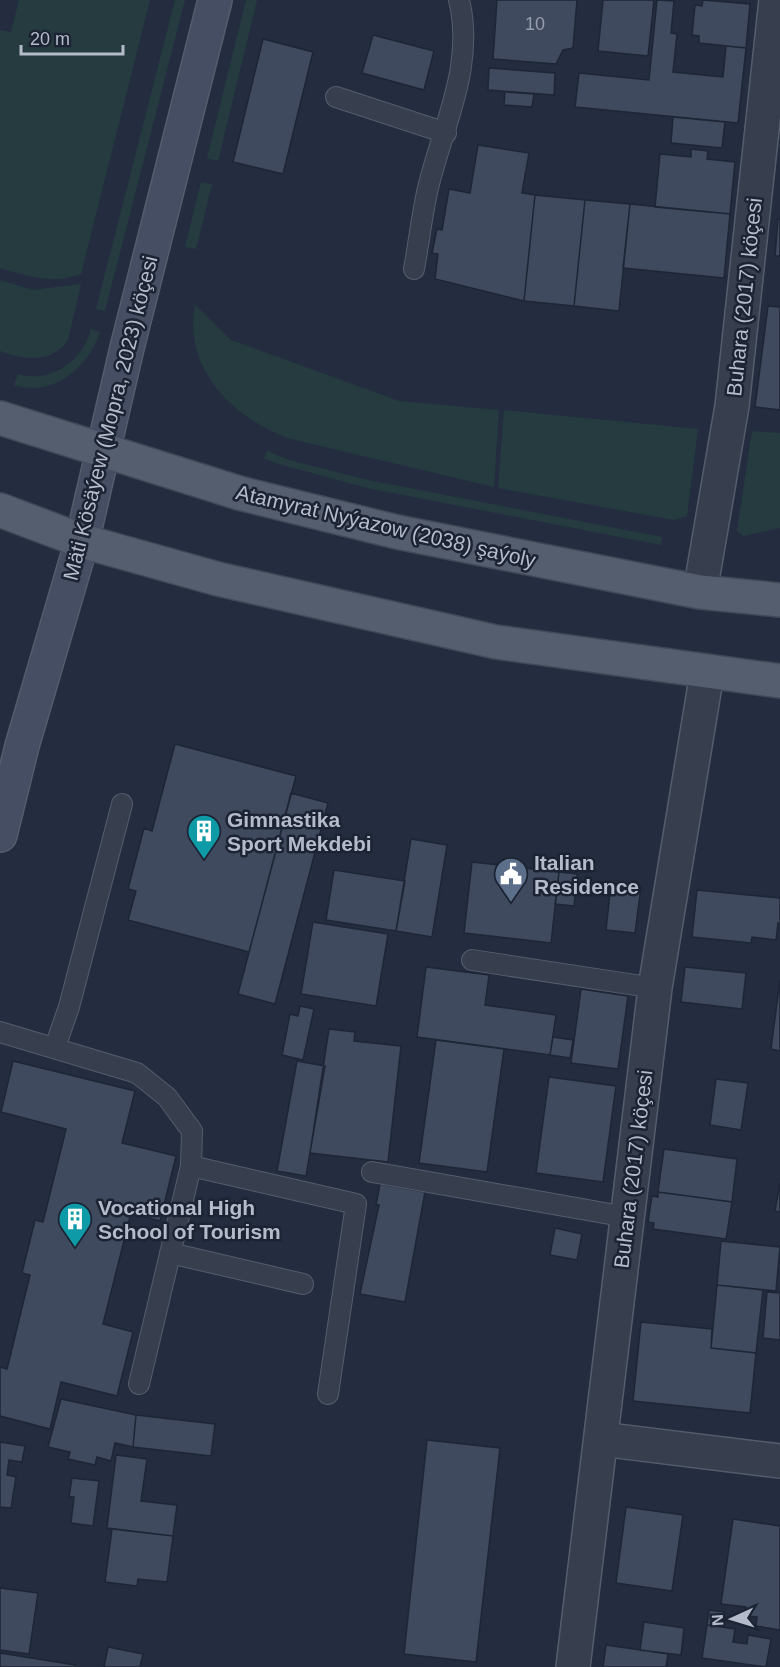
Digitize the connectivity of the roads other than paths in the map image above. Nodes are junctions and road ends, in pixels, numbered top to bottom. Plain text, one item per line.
1 (215, 0) edge
2 (459, 0) edge
3 (776, 0) edge
4 (336, 97) dead end
5 (446, 133) junction
6 (414, 269) dead end
7 (0, 418) edge
8 (105, 449) junction
9 (0, 510) edge
10 (82, 541) junction
11 (700, 591) junction
12 (780, 600) edge
13 (707, 673) junction
14 (780, 681) edge
15 (122, 804) dead end
16 (0, 836) edge
17 (472, 960) dead end
18 (655, 988) junction
19 (0, 1032) edge
20 (55, 1047) junction
21 (190, 1166) junction
22 (372, 1172) dead end
23 (627, 1217) junction
24 (170, 1253) junction
25 (303, 1284) dead end
26 (139, 1384) dead end
27 (328, 1394) dead end
28 (601, 1439) junction
29 (780, 1461) edge
30 (573, 1667) edge

1 - 8 street, Mäti Kösäýew (Mopra, 2023) köçesi
2 - 5 lane
3 - 11 street, Buhara (2017) köçesi
4 - 5 lane
5 - 6 lane
7 - 8 main road, Atamyrat Nyýazow (2038) şaýoly
8 - 10 street, Mäti Kösäýew (Mopra, 2023) köçesi
8 - 11 main road, Atamyrat Nyýazow (2038) şaýoly
9 - 10 main road
10 - 13 main road
10 - 16 street, Mäti Kösäýew (Mopra, 2023) köçesi
11 - 12 main road, Atamyrat Nyýazow (2038) şaýoly
13 - 14 main road
13 - 18 street, Buhara (2017) köçesi
15 - 20 lane
17 - 18 lane
18 - 23 street, Buhara (2017) köçesi
19 - 20 lane
20 - 21 lane
21 - 24 lane
21 - 27 lane
22 - 23 lane
23 - 28 street, Buhara (2017) köçesi
24 - 25 lane
24 - 26 lane
28 - 29 street
28 - 30 street, Buhara (2017) köçesi

